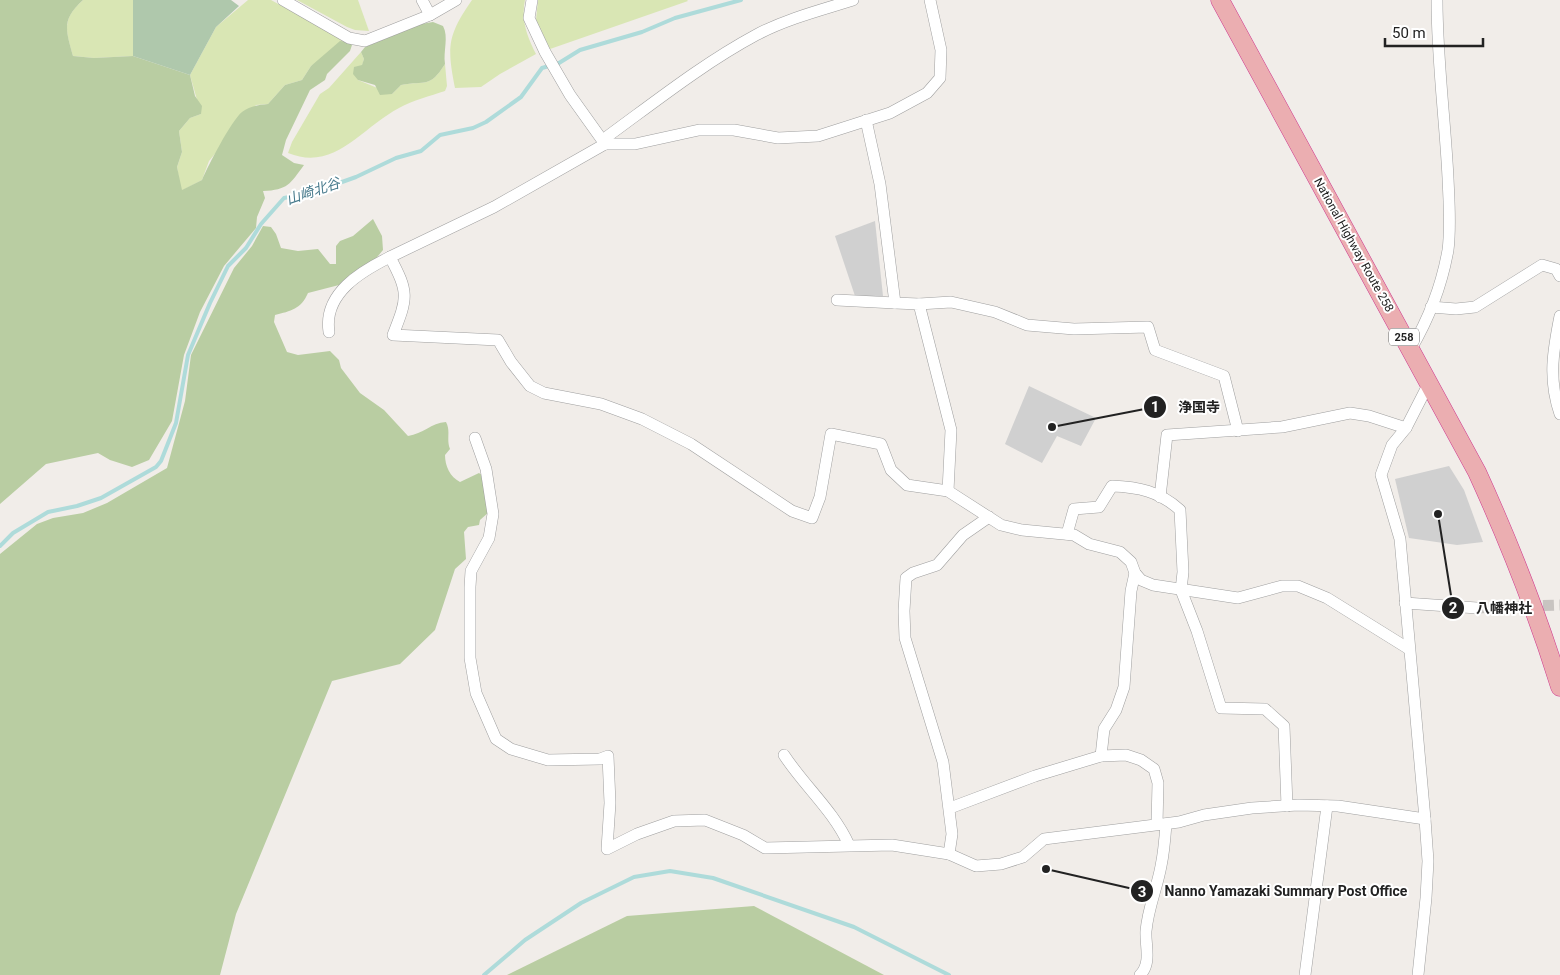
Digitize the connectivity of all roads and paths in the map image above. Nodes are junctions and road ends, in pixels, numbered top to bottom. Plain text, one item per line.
1 (283, 0) edge
2 (422, 0) edge
3 (456, 0) edge
4 (532, 0) edge
5 (853, 0) edge
6 (930, 0) edge
7 (1220, 0) edge
8 (1437, 0) edge
9 (430, 14) junction
10 (866, 120) junction
11 (605, 144) junction
12 (390, 256) junction
13 (1560, 276) edge
14 (837, 300) dead end
15 (895, 303) junction
16 (919, 304) junction
17 (1431, 307) junction
18 (1560, 316) edge
19 (329, 332) dead end
20 (1410, 349) junction
21 (1429, 383) junction
22 (1560, 414) edge
23 (1406, 428) junction
24 (1238, 431) junction
25 (474, 438) dead end
26 (948, 491) junction
27 (1160, 496) junction
28 (989, 517) junction
29 (1067, 534) junction
30 (1135, 573) junction
31 (1180, 590) junction
32 (1405, 603) junction
33 (1477, 608) tunnel mouth
34 (1409, 649) junction
35 (1560, 687) edge
36 (784, 755) dead end
37 (1101, 756) junction
38 (1287, 806) junction
39 (1327, 806) junction
40 (950, 808) junction
41 (1425, 819) junction
42 (1162, 824) junction
43 (850, 845) junction
44 (949, 854) junction
45 (1140, 975) edge
46 (1305, 975) edge
47 (1418, 975) edge

1 - 9 street
2 - 9 street
3 - 9 street
4 - 11 street
5 - 11 street
6 - 10 street
7 - 20 highway, National Highway Route 258 / 258
8 - 17 street
10 - 11 street
10 - 15 street
11 - 12 street
12 - 19 street
12 - 26 street
13 - 17 street
14 - 15 street
15 - 16 street
16 - 24 street
16 - 26 street
17 - 20 street
18 - 22 street
20 - 21 highway, National Highway Route 258 / 258
21 - 23 street
21 - 35 highway, National Highway Route 258 / 258
23 - 24 street
23 - 32 street
24 - 27 street
25 - 43 street
26 - 28 street
27 - 29 street
27 - 31 street
28 - 29 street
28 - 40 street
29 - 30 street
30 - 31 street
30 - 37 street
31 - 34 street
31 - 38 street
32 - 33 street
32 - 34 street
34 - 41 street
36 - 43 street
37 - 40 street
37 - 42 street
38 - 39 street
38 - 42 street
39 - 41 street
39 - 46 street
40 - 44 street
41 - 47 street
42 - 44 street
42 - 45 street
43 - 44 street

